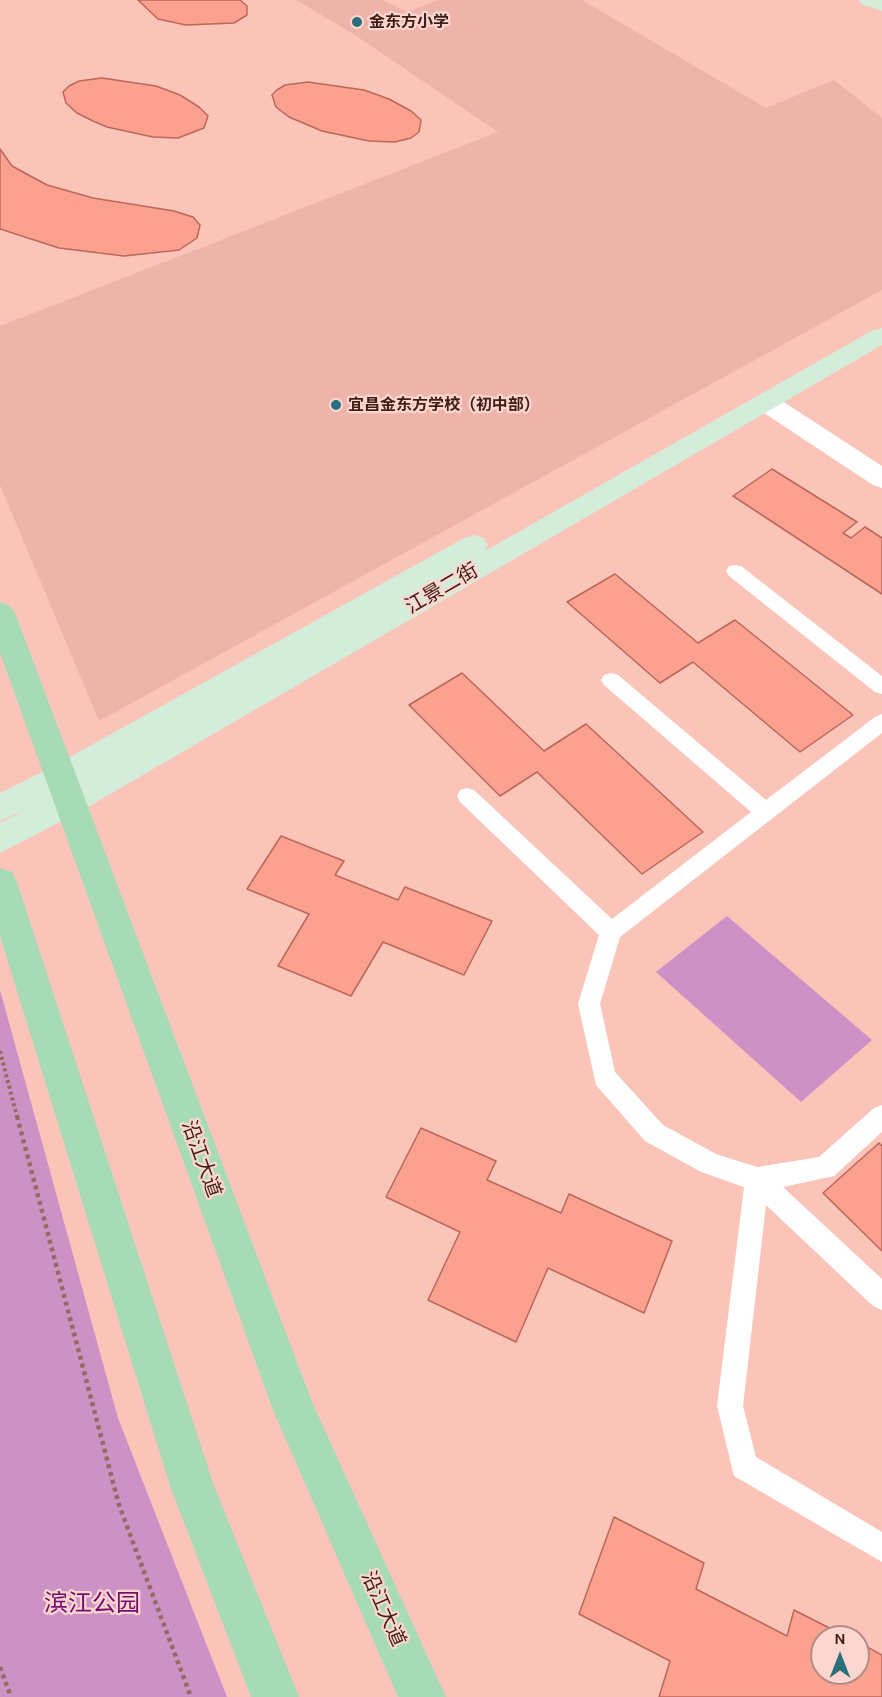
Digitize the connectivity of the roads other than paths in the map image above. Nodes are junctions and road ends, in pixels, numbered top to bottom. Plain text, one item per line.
1 (868, 0) edge
2 (882, 5) edge
3 (882, 312) edge
4 (882, 335) edge
5 (767, 403) junction
6 (882, 479) edge
7 (735, 571) dead end
8 (0, 613) edge
9 (611, 680) dead end
10 (882, 687) edge
11 (882, 722) edge
12 (65, 790) junction
13 (467, 796) dead end
14 (0, 808) edge
15 (766, 812) junction
16 (0, 839) edge
17 (0, 882) edge
18 (611, 932) junction
19 (882, 1116) edge
20 (757, 1179) junction
21 (882, 1297) edge
22 (882, 1548) edge
23 (275, 1697) edge
24 (422, 1697) edge

1 - 2 street
3 - 12 street, 江景二街
4 - 5 street, 江景二街
5 - 6 street
5 - 12 street, 江景二街
7 - 10 lane
8 - 12 main road, 沿江大道
9 - 15 lane
11 - 15 lane
12 - 14 street, 江景二街
12 - 16 street, 江景二街
12 - 24 main road, 沿江大道
13 - 18 lane
15 - 18 lane
17 - 23 main road
18 - 20 lane
19 - 20 lane
20 - 21 lane
20 - 22 lane

